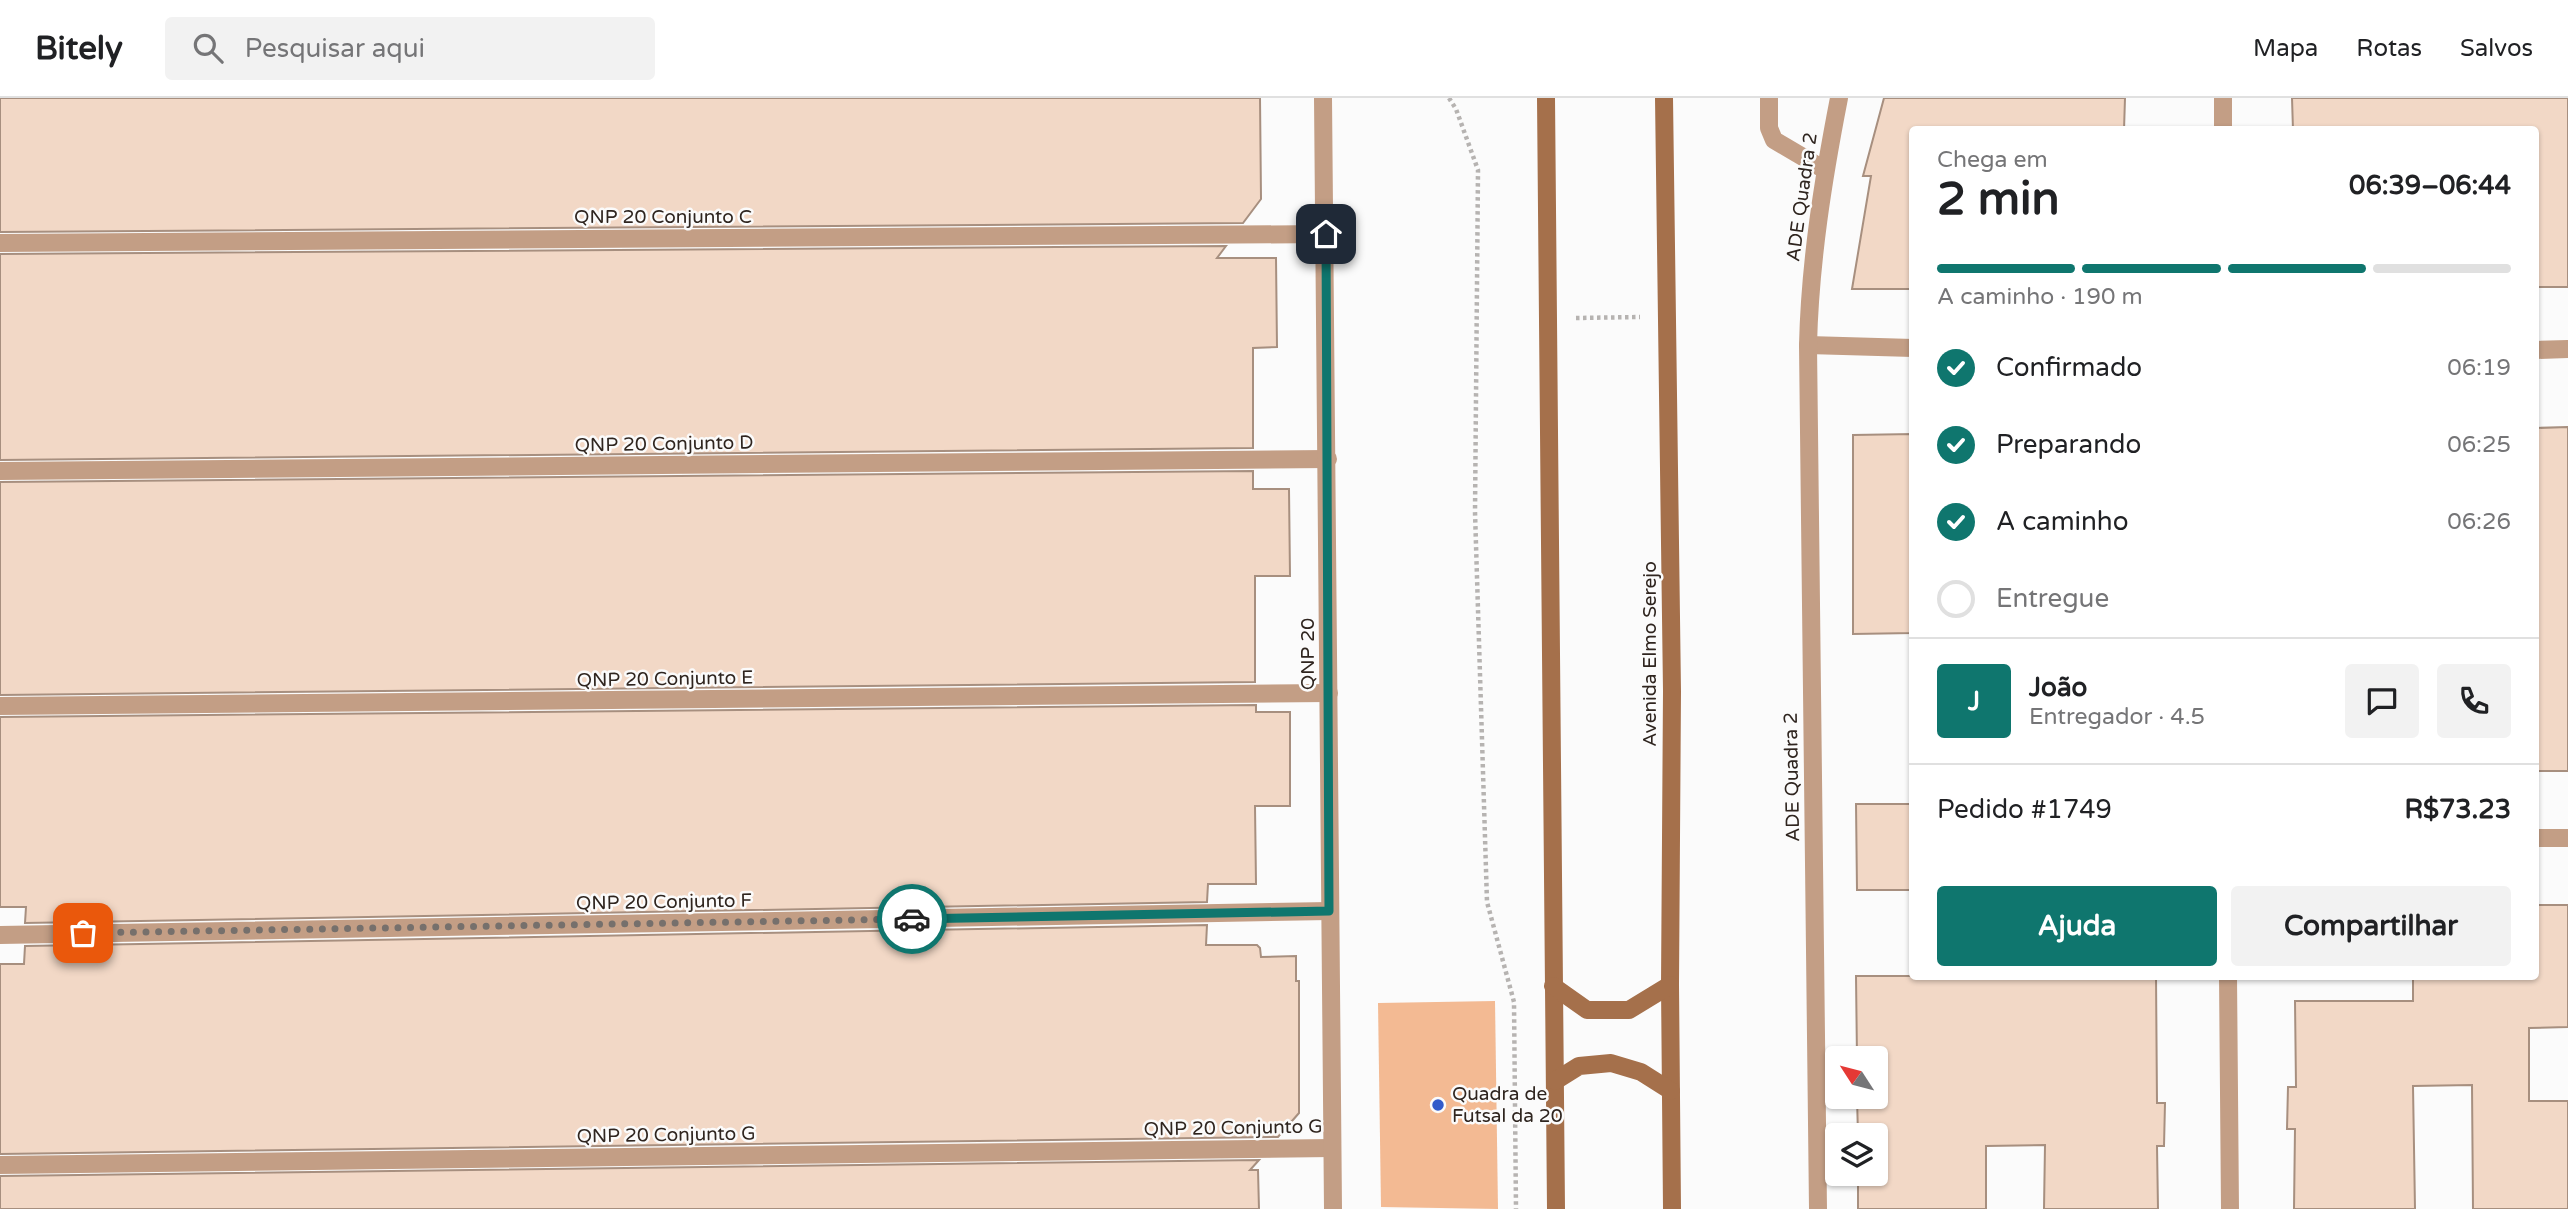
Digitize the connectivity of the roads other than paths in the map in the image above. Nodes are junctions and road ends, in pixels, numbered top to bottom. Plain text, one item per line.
1 (1323, 98) edge
2 (1546, 98) edge
3 (1664, 98) edge
4 (1769, 98) edge
5 (1839, 98) edge
6 (2223, 98) edge
7 (2222, 126) edge
8 (1825, 170) junction
9 (1326, 234) junction
10 (0, 243) edge
11 (1808, 345) junction
12 (1909, 348) edge
13 (2568, 349) edge
14 (2539, 350) edge
15 (1328, 458) junction
16 (0, 471) edge
17 (1329, 693) junction
18 (0, 706) edge
19 (2539, 838) edge
20 (2568, 838) edge
21 (1329, 911) junction
22 (0, 935) edge
23 (2228, 980) edge
24 (1670, 985) junction
25 (1553, 986) junction
26 (1555, 1081) junction
27 (1671, 1091) junction
28 (1332, 1148) junction
29 (0, 1165) edge
30 (1333, 1209) edge
31 (1556, 1209) edge
32 (1672, 1209) edge
33 (1818, 1209) edge
34 (2230, 1209) edge

1 - 9 street, QNP 20
2 - 25 main road
3 - 24 main road, Avenida Elmo Serejo
4 - 8 street
5 - 8 street, ADE Quadra 2
6 - 7 street
8 - 11 street, ADE Quadra 2
9 - 10 street, QNP 20 Conjunto C
9 - 15 street, QNP 20
11 - 12 street
11 - 33 street, ADE Quadra 2
13 - 14 street
15 - 16 street, QNP 20 Conjunto D
15 - 17 street, QNP 20
17 - 18 street, QNP 20 Conjunto E
17 - 21 street, QNP 20
19 - 20 street
21 - 22 street, QNP 20 Conjunto F
21 - 28 street, QNP 20
23 - 34 street
24 - 25 main road
24 - 27 main road, Avenida Elmo Serejo
25 - 26 main road
26 - 27 main road
26 - 31 main road
27 - 32 main road, Avenida Elmo Serejo
28 - 29 street, QNP 20 Conjunto G
28 - 30 street, QNP 20

